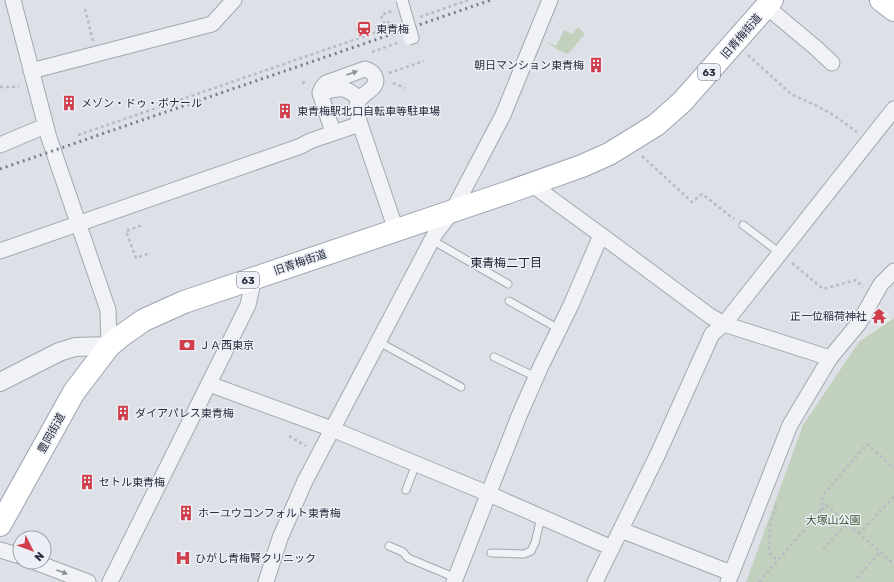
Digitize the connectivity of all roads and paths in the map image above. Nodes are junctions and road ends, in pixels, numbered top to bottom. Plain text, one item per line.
1 (13, 0) edge
2 (234, 0) edge
3 (468, 0) edge
4 (550, 0) edge
5 (881, 0) edge
6 (403, 3) edge
7 (769, 3) edge
8 (85, 9) dead end
9 (894, 10) edge
10 (420, 17) dead end
11 (390, 22) dead end
12 (383, 25) junction
13 (398, 25) dead end
14 (356, 28) dead end
15 (358, 33) junction
16 (360, 38) junction
17 (409, 39) dead end
18 (734, 43) junction
19 (389, 46) dead end
20 (372, 52) dead end
21 (97, 55) junction
22 (424, 61) dead end
23 (832, 63) dead end
24 (31, 71) junction
25 (389, 73) dead end
26 (306, 82) dead end
27 (302, 83) dead end
28 (393, 83) dead end
29 (0, 87) edge
30 (35, 87) junction
31 (404, 88) dead end
32 (320, 93) junction
33 (359, 99) junction
34 (894, 109) edge
35 (360, 124) junction
36 (45, 126) junction
37 (333, 132) junction
38 (78, 135) dead end
39 (634, 140) junction
40 (869, 141) junction
41 (0, 144) edge
42 (531, 184) junction
43 (452, 212) junction
44 (77, 224) junction
45 (743, 225) joint
46 (140, 227) dead end
47 (396, 230) junction
48 (601, 235) junction
49 (432, 240) junction
50 (0, 251) edge
51 (150, 253) dead end
52 (780, 253) junction
53 (894, 270) edge
54 (254, 278) junction
55 (508, 284) dead end
56 (874, 296) junction
57 (509, 301) dead end
58 (724, 324) junction
59 (559, 329) junction
60 (379, 342) junction
61 (109, 346) junction
62 (494, 357) dead end
63 (830, 358) junction
64 (536, 377) junction
65 (0, 382) edge
66 (209, 384) junction
67 (461, 387) dead end
68 (332, 429) junction
69 (289, 436) dead end
70 (319, 454) junction
71 (416, 464) junction
72 (894, 468) edge
73 (406, 490) dead end
74 (489, 494) junction
75 (894, 496) edge
76 (820, 513) junction
77 (541, 517) junction
78 (847, 523) junction
79 (0, 525) edge
80 (621, 530) junction
81 (859, 534) junction
82 (389, 546) dead end
83 (612, 548) junction
84 (823, 549) dead end
85 (0, 550) edge
86 (880, 552) junction
87 (491, 553) dead end
88 (12, 554) edge
89 (894, 564) edge
90 (52, 568) edge
91 (730, 578) edge
92 (856, 578) dead end
93 (457, 581) edge
94 (88, 582) edge
95 (110, 582) edge
96 (266, 582) edge
97 (595, 582) edge
98 (759, 582) edge

1 - 24 street
2 - 21 street
3 - 10 path
4 - 43 street
5 - 9 main road
6 - 12 path
6 - 17 street, bridge
7 - 18 main road, 旧青梅街道 / 63
7 - 23 street
8 - 21 path
11 - 12 path
12 - 15 path
13 - 16 path
14 - 15 path
15 - 16 path
16 - 38 path
18 - 39 main road, 旧青梅街道 / 63
18 - 40 path
19 - 20 path
21 - 24 street
22 - 25 path
24 - 30 street
26 - 27 path
28 - 31 path
29 - 30 path
30 - 36 street
32 - 33 street
32 -> 33 street
32 - 37 street
33 - 35 street
34 - 40 street
35 - 37 street
35 - 47 street
36 - 41 street
36 - 44 street
37 - 44 street
39 - 42 main road, 旧青梅街道 / 63
39 - 45 path
40 - 52 street
42 - 43 main road, 旧青梅街道 / 63
42 - 48 street
43 - 47 main road, 旧青梅街道 / 63
43 - 49 street
44 - 50 street
44 - 61 street
45 - 52 lane
46 - 51 path
47 - 54 main road, 旧青梅街道 / 63
48 - 58 street
48 - 59 street
49 - 55 lane
49 - 60 street
52 - 56 path
52 - 58 street
53 - 56 street
54 - 61 main road, 旧青梅街道 / 63
54 - 66 street
56 - 63 street
57 - 59 lane
58 - 63 street
58 - 80 street
59 - 64 street
60 - 67 lane
60 - 68 street
61 - 65 street
61 - 79 main road, 豊岡街道 / 63
62 - 64 lane
63 - 91 street
64 - 74 street
66 - 68 street
66 - 95 street
68 - 70 street
68 - 71 street
69 - 70 path
70 - 96 street
71 - 73 lane
71 - 74 street
72 - 76 path
74 - 77 street
74 - 93 street
75 - 81 path
76 - 78 path
76 - 98 path
77 - 83 street
77 - 87 lane
78 - 81 path
78 - 84 path
80 - 83 street
80 - 91 street
81 - 86 path
82 - 93 lane
83 - 97 street
85 - 88 street
86 - 89 path
86 - 92 path
90 -> 94 street

